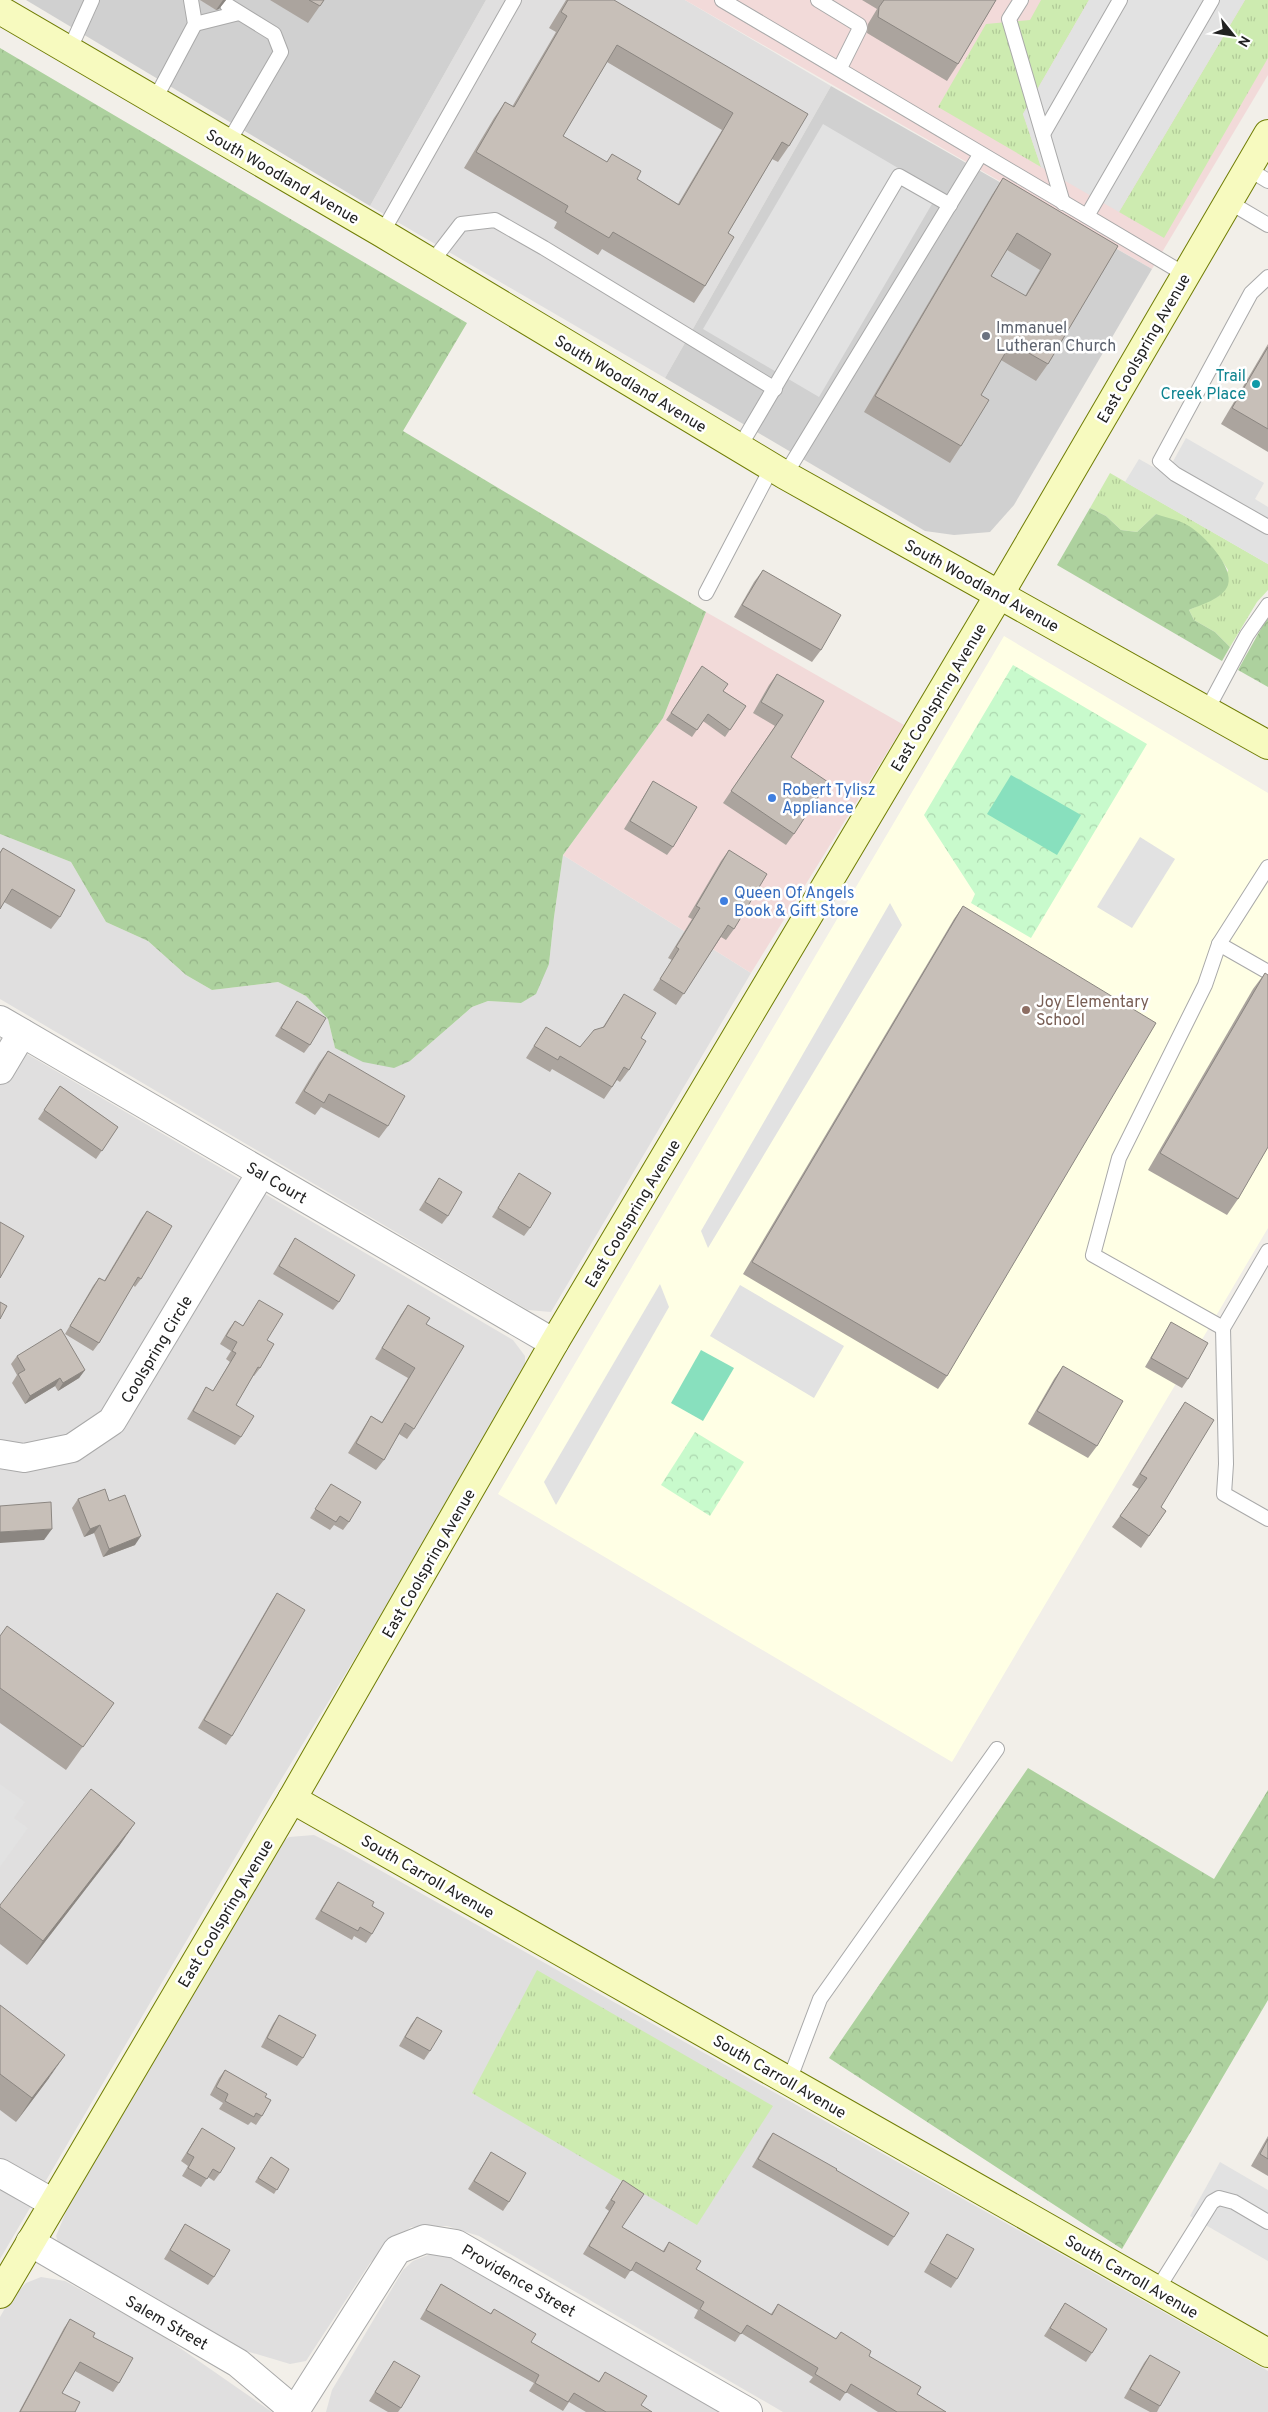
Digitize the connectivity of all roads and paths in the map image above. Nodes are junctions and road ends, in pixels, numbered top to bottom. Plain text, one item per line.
1 (92, 0) edge
2 (191, 0) edge
3 (514, 0) edge
4 (722, 0) edge
5 (818, 0) edge
6 (1021, 0) edge
7 (1120, 0) edge
8 (1212, 0) edge
9 (0, 10) edge
10 (195, 24) junction
11 (69, 50) junction
12 (840, 68) junction
13 (154, 100) junction
14 (1043, 134) junction
15 (1268, 134) edge
16 (228, 143) junction
17 (980, 155) junction
18 (1258, 175) edge
19 (1228, 202) junction
20 (1064, 203) junction
21 (950, 205) junction
22 (1088, 216) junction
23 (1268, 225) edge
24 (382, 233) junction
25 (431, 263) junction
26 (1186, 275) junction
27 (1268, 277) edge
28 (774, 389) junction
29 (739, 448) junction
30 (779, 471) junction
31 (1268, 527) edge
32 (706, 593) dead end
33 (999, 595) junction
34 (1268, 605) edge
35 (1207, 710) junction
36 (1268, 745) edge
37 (1268, 867) edge
38 (1219, 944) junction
39 (1268, 972) edge
40 (11, 1027) edge
41 (0, 1070) edge
42 (261, 1172) junction
43 (1268, 1252) edge
44 (1223, 1328) junction
45 (554, 1343) junction
46 (0, 1454) edge
47 (1268, 1519) edge
48 (997, 1749) dead end
49 (292, 1799) junction
50 (789, 2081) junction
51 (0, 2174) edge
52 (53, 2203) junction
53 (1268, 2222) edge
54 (30, 2242) junction
55 (1157, 2290) junction
56 (0, 2294) edge
57 (1268, 2353) edge
58 (296, 2412) edge
59 (748, 2412) edge

1 - 11 lane
2 - 10 lane
3 - 24 lane
4 - 12 lane
5 - 12 lane
6 - 14 lane
7 - 14 lane
8 - 22 lane
9 - 11 street, South Woodland Avenue
10 - 13 lane
10 - 16 lane
11 - 13 street, South Woodland Avenue
12 - 17 lane
13 - 16 street, South Woodland Avenue
14 - 20 lane
15 - 18 street, East Coolspring Avenue
16 - 24 street, South Woodland Avenue
17 - 20 lane
17 - 21 lane
18 - 19 street, East Coolspring Avenue
19 - 23 lane
19 - 26 street, East Coolspring Avenue
20 - 22 lane
21 - 28 lane
21 - 30 lane
22 - 26 lane
24 - 25 street, South Woodland Avenue
25 - 28 lane
25 - 29 street, South Woodland Avenue
26 - 33 street, East Coolspring Avenue
27 - 31 lane
28 - 29 lane
29 - 30 street, South Woodland Avenue
30 - 32 lane
30 - 33 street, South Woodland Avenue
33 - 35 street, South Woodland Avenue
33 - 45 street, East Coolspring Avenue
34 - 35 lane
35 - 36 street, South Woodland Avenue
37 - 38 lane
38 - 39 lane
38 - 44 lane
40 - 41 street
40 - 42 street, Sal Court
42 - 45 street, Sal Court
42 - 46 street, Coolspring Circle
43 - 44 lane
44 - 47 lane
45 - 49 street, East Coolspring Avenue
48 - 50 lane
49 - 50 street, South Carroll Avenue
49 - 52 street, East Coolspring Avenue
50 - 55 street, South Carroll Avenue
51 - 52 street
52 - 54 street, East Coolspring Avenue
53 - 55 lane
54 - 56 street, East Coolspring Avenue
54 - 58 street, Salem Street
55 - 57 street, South Carroll Avenue
58 - 59 street, Providence Street

